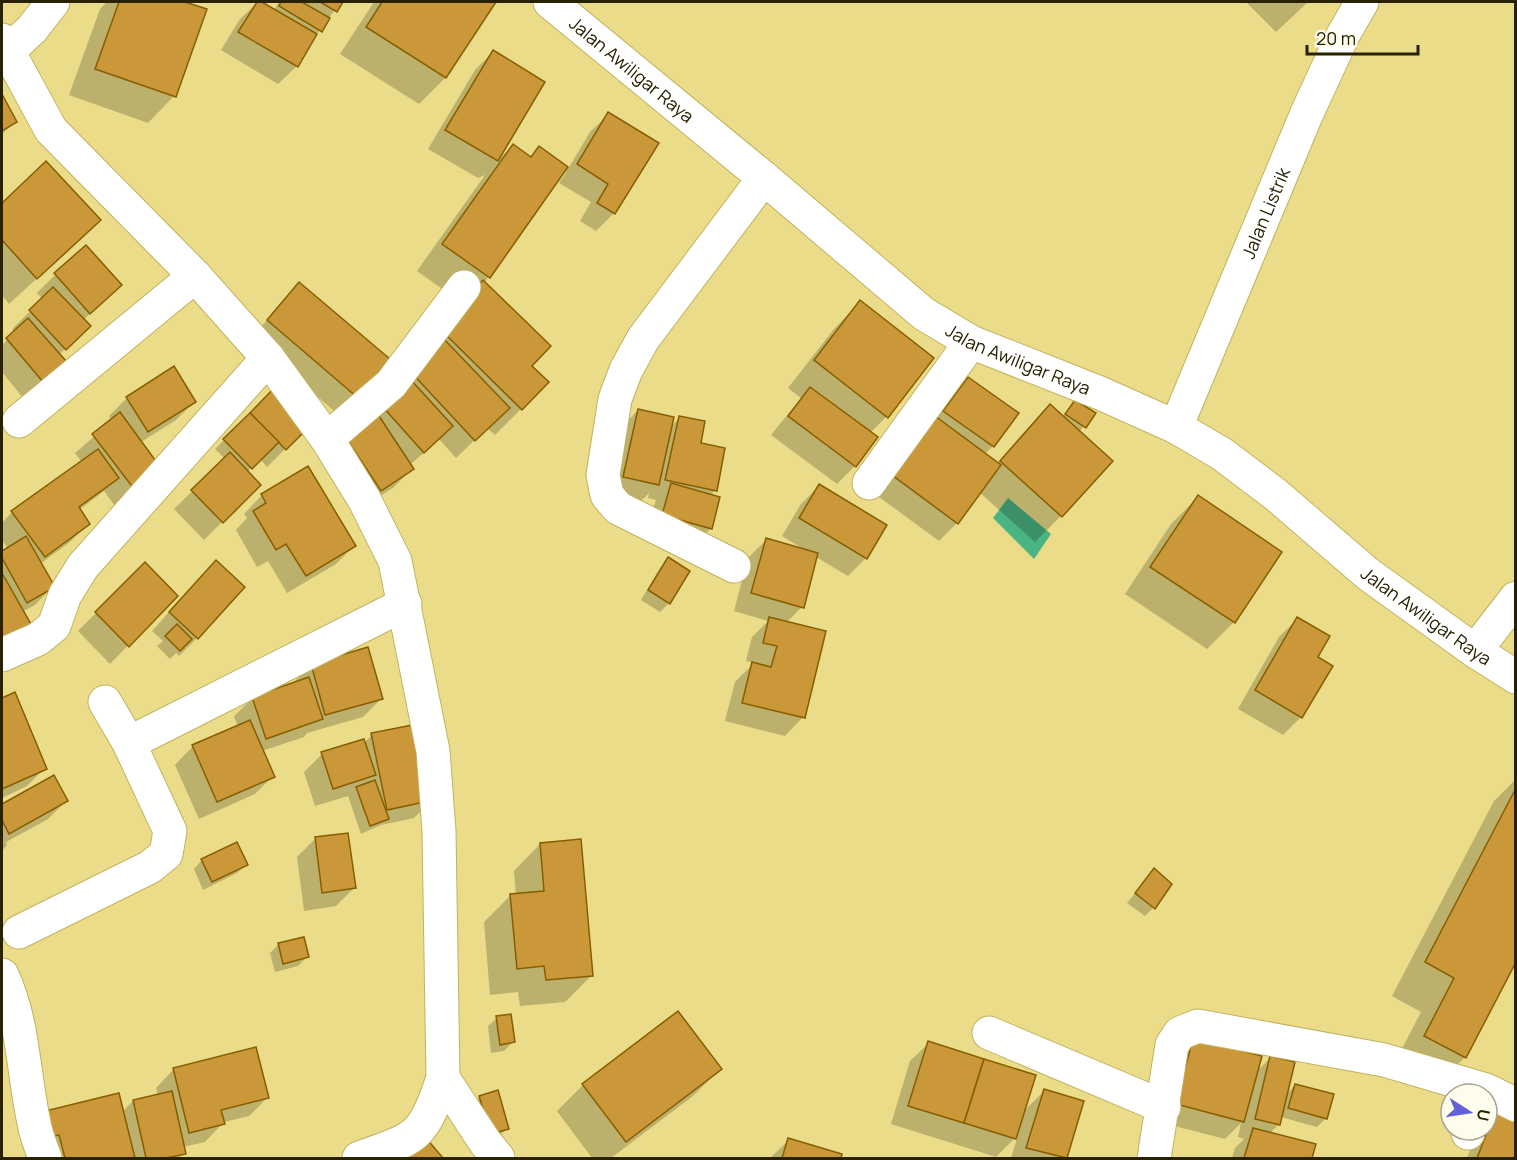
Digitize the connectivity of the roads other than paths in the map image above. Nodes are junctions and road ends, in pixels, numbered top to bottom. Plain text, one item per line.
1 (53, 2) edge
2 (550, 2) edge
3 (1362, 2) edge
4 (4, 50) edge
5 (764, 178) junction
6 (195, 276) junction
7 (464, 287) dead end
8 (971, 342) junction
9 (268, 358) junction
10 (19, 421) dead end
11 (1176, 427) junction
12 (327, 439) junction
13 (869, 483) dead end
14 (734, 566) dead end
15 (1515, 598) edge
16 (405, 604) junction
17 (1475, 651) junction
18 (2, 655) edge
19 (1515, 677) edge
20 (105, 702) dead end
21 (129, 743) junction
22 (19, 932) dead end
23 (2, 975) edge
24 (989, 1033) dead end
25 (444, 1078) junction
26 (1453, 1082) edge
27 (1499, 1098) edge
28 (1515, 1105) edge
29 (1164, 1107) junction
30 (45, 1158) edge
31 (359, 1158) edge
32 (498, 1158) edge
33 (1154, 1158) edge

1 - 4 street
2 - 5 street, Jalan Awiligar Raya
3 - 11 street, Jalan Listrik
4 - 6 street
5 - 8 street, Jalan Awiligar Raya
5 - 14 street
6 - 9 street
6 - 10 street
7 - 12 street
8 - 11 street, Jalan Awiligar Raya
8 - 13 street
9 - 12 street
9 - 18 street
11 - 17 street, Jalan Awiligar Raya
12 - 16 street
15 - 17 street
16 - 21 street
16 - 25 street
17 - 19 street, Jalan Awiligar Raya
20 - 21 street
21 - 22 street
23 - 30 street
24 - 29 street
25 - 31 street
25 - 32 street
26 - 29 street
27 - 28 street
29 - 33 street

